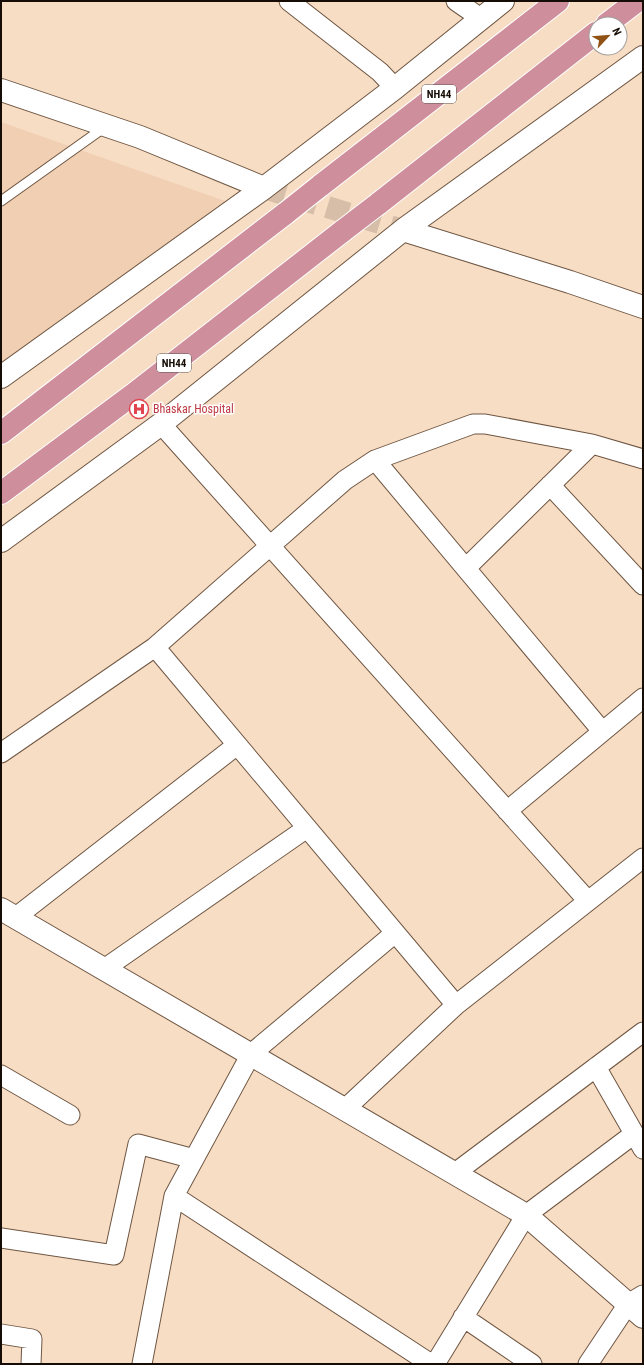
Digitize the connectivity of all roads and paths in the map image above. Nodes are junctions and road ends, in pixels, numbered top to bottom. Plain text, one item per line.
1 (289, 1) edge
2 (456, 1) edge
3 (504, 1) edge
4 (558, 1) edge
5 (637, 1) edge
6 (618, 16) edge
7 (482, 18) junction
8 (588, 39) edge
9 (643, 57) edge
10 (395, 88) junction
11 (1, 90) edge
12 (106, 126) junction
13 (264, 188) junction
14 (1, 201) edge
15 (403, 230) junction
16 (643, 307) edge
17 (1, 377) edge
18 (162, 424) junction
19 (1, 433) edge
20 (592, 444) junction
21 (643, 459) edge
22 (375, 460) junction
23 (550, 485) junction
24 (1, 493) edge
25 (1, 541) edge
26 (270, 546) junction
27 (466, 568) junction
28 (643, 585) edge
29 (155, 647) junction
30 (643, 698) edge
31 (602, 731) junction
32 (236, 745) junction
33 (1, 754) edge
34 (507, 811) junction
35 (307, 828) junction
36 (643, 858) edge
37 (588, 901) junction
38 (9, 913) edge
39 (395, 933) junction
40 (104, 969) junction
41 (456, 1005) junction
42 (643, 1032) edge
43 (251, 1054) junction
44 (596, 1067) junction
45 (1, 1075) edge
46 (345, 1109) junction
47 (70, 1116) dead end
48 (639, 1142) edge
49 (194, 1159) junction
50 (455, 1173) junction
51 (174, 1196) junction
52 (526, 1215) junction
53 (1, 1238) edge
54 (638, 1305) edge
55 (464, 1317) junction
56 (1, 1334) edge
57 (31, 1364) edge
58 (142, 1364) edge
59 (431, 1364) edge
60 (435, 1364) edge
61 (532, 1364) edge
62 (588, 1364) edge

1 - 10 street
2 - 7 street
3 - 7 street
4 - 19 highway, NH44, bridge
5 - 6 highway
7 - 10 street
8 - 24 highway, NH44, bridge
9 - 15 street
10 - 13 street
11 - 12 street
12 - 13 street
12 - 14 lane
13 - 17 street
15 - 16 street
15 - 18 street
18 - 25 street
18 - 26 street
20 - 21 street
20 - 22 street
20 - 23 street
22 - 26 street
22 - 27 street
23 - 27 street
23 - 28 street
26 - 29 street
26 - 34 street
27 - 31 street
29 - 32 street
29 - 33 street
30 - 31 street
31 - 34 street
32 - 35 street
32 - 38 street
34 - 37 street
35 - 39 street
35 - 40 street
36 - 37 street
37 - 41 street
38 - 40 street
39 - 41 street
39 - 43 street
40 - 43 street
41 - 46 street
42 - 44 street
43 - 46 street
43 - 49 street
44 - 48 street
44 - 50 street
45 - 47 street
46 - 50 street
48 - 52 street
49 - 51 street
49 - 53 street
50 - 52 street
51 - 58 street
51 - 59 street
52 - 54 street
52 - 55 street
54 - 62 street
55 - 60 street
55 - 61 street
56 - 57 street

